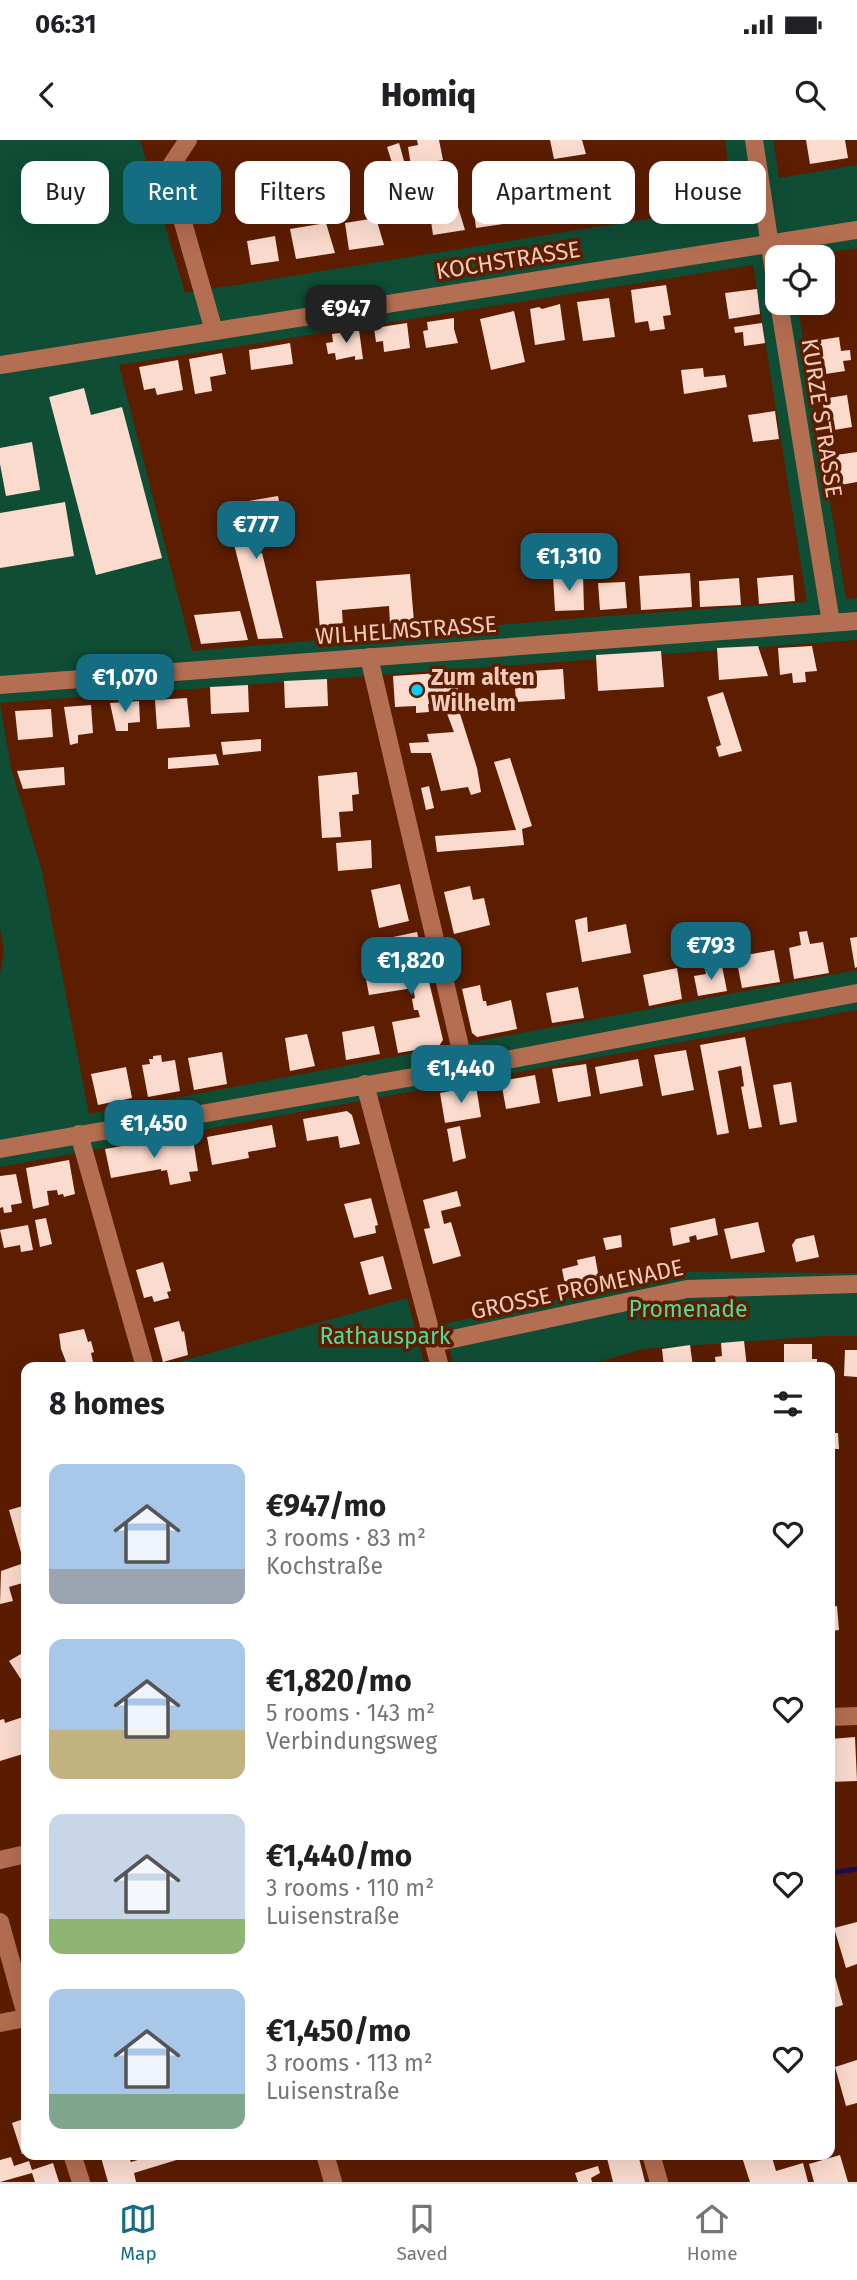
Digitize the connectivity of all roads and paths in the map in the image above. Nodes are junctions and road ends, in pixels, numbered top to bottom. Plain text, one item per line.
1 (188, 140) edge
2 (754, 140) edge
3 (857, 230) edge
4 (769, 244) junction
5 (781, 315) edge
6 (214, 331) junction
7 (0, 365) edge
8 (857, 621) edge
9 (831, 623) junction
10 (369, 657) junction
11 (0, 685) edge
12 (857, 993) edge
13 (465, 1068) junction
14 (365, 1084) junction
15 (79, 1134) junction
16 (0, 1149) edge
17 (857, 1284) edge
18 (434, 1343) junction
19 (144, 1362) edge
20 (439, 1362) edge
21 (857, 1716) edge
22 (835, 1717) edge
23 (21, 1855) edge
24 (0, 1860) edge
25 (0, 1922) edge
26 (21, 1999) edge
27 (21, 2018) edge
28 (0, 2023) edge
29 (74, 2160) edge
30 (326, 2160) edge
31 (653, 2160) edge
32 (81, 2182) edge
33 (333, 2182) edge
34 (659, 2182) edge

1 - 6 street
2 - 4 street
3 - 4 street, KOCHSTRASSE
4 - 6 street, KOCHSTRASSE
5 - 9 street, KURZE STRASSE
6 - 7 street, KOCHSTRASSE
8 - 9 street, WILHELMSTRASSE
9 - 10 street, WILHELMSTRASSE
10 - 11 street, WILHELMSTRASSE
10 - 13 street
12 - 13 street
13 - 14 street
14 - 15 street
14 - 18 street
15 - 16 street
15 - 19 street
17 - 18 street, GROSSE PROMENADE
18 - 20 street
21 - 22 street
23 - 24 street
25 - 26 street
27 - 28 street
29 - 32 street
30 - 33 street
31 - 34 street

